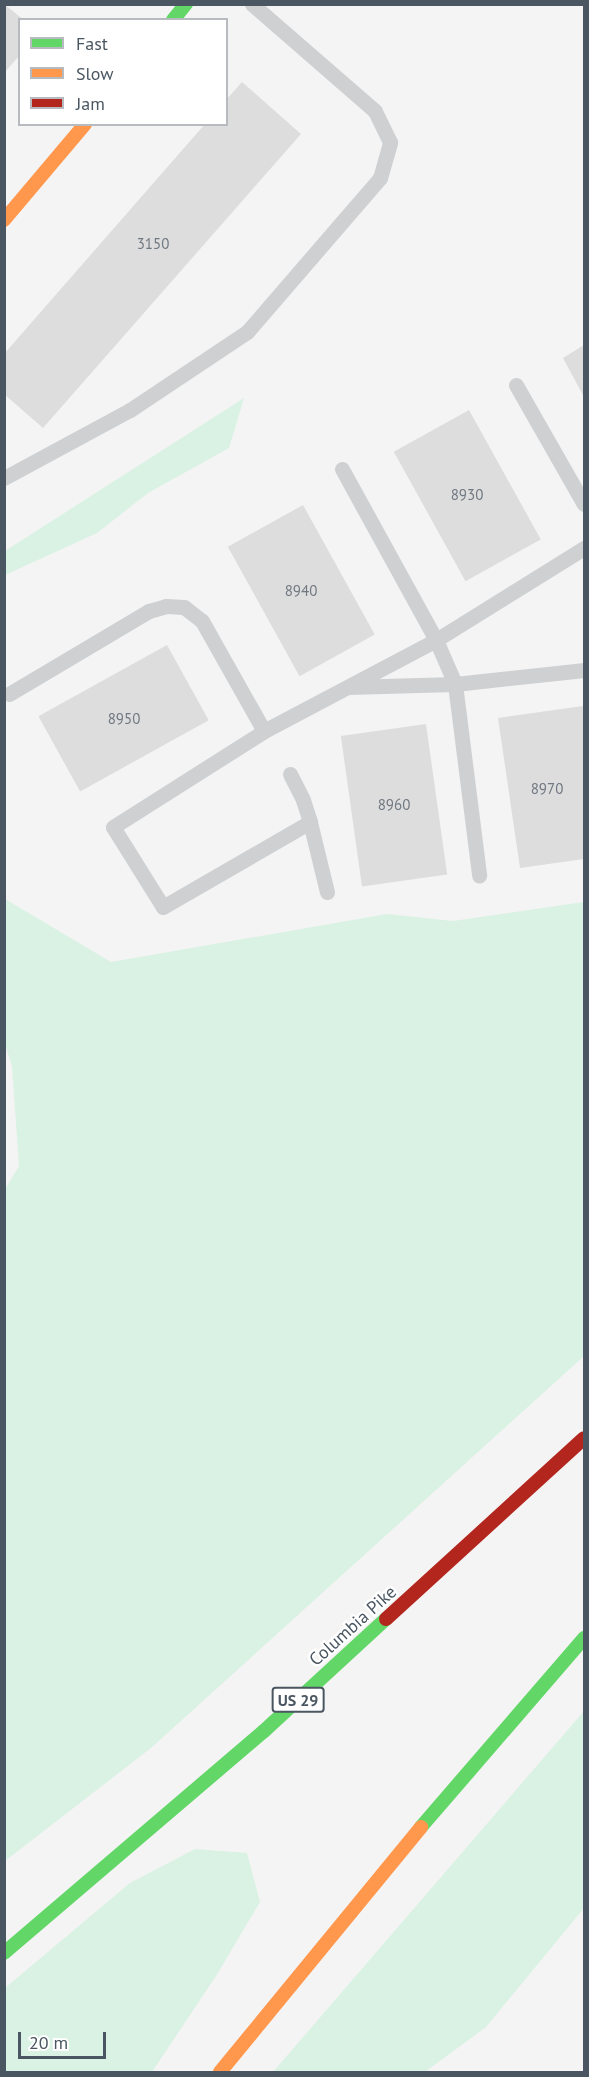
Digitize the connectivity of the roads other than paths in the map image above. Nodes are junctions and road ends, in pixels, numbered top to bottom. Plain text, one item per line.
1 (186, 4) edge
2 (252, 4) edge
3 (175, 18) edge
4 (83, 126) edge
5 (4, 220) edge
6 (516, 385) dead end
7 (342, 469) dead end
8 (4, 478) edge
9 (585, 504) edge
10 (585, 548) edge
11 (436, 640) junction
12 (585, 670) edge
13 (454, 684) junction
14 (345, 687) junction
15 (9, 694) dead end
16 (264, 731) junction
17 (290, 774) dead end
18 (310, 822) junction
19 (479, 875) dead end
20 (327, 892) dead end
21 (585, 1438) edge
22 (585, 1638) edge
23 (4, 1953) edge
24 (220, 2073) edge

1 - 3 main road
2 - 8 lane
4 - 5 main road
6 - 9 lane
7 - 11 lane
10 - 11 lane
11 - 13 lane
11 - 14 lane
12 - 13 lane
13 - 14 lane
13 - 19 lane
14 - 16 lane
15 - 16 lane
16 - 18 lane
17 - 18 lane
18 - 20 lane
21 - 23 main road, Columbia Pike / US 29
22 - 24 main road

